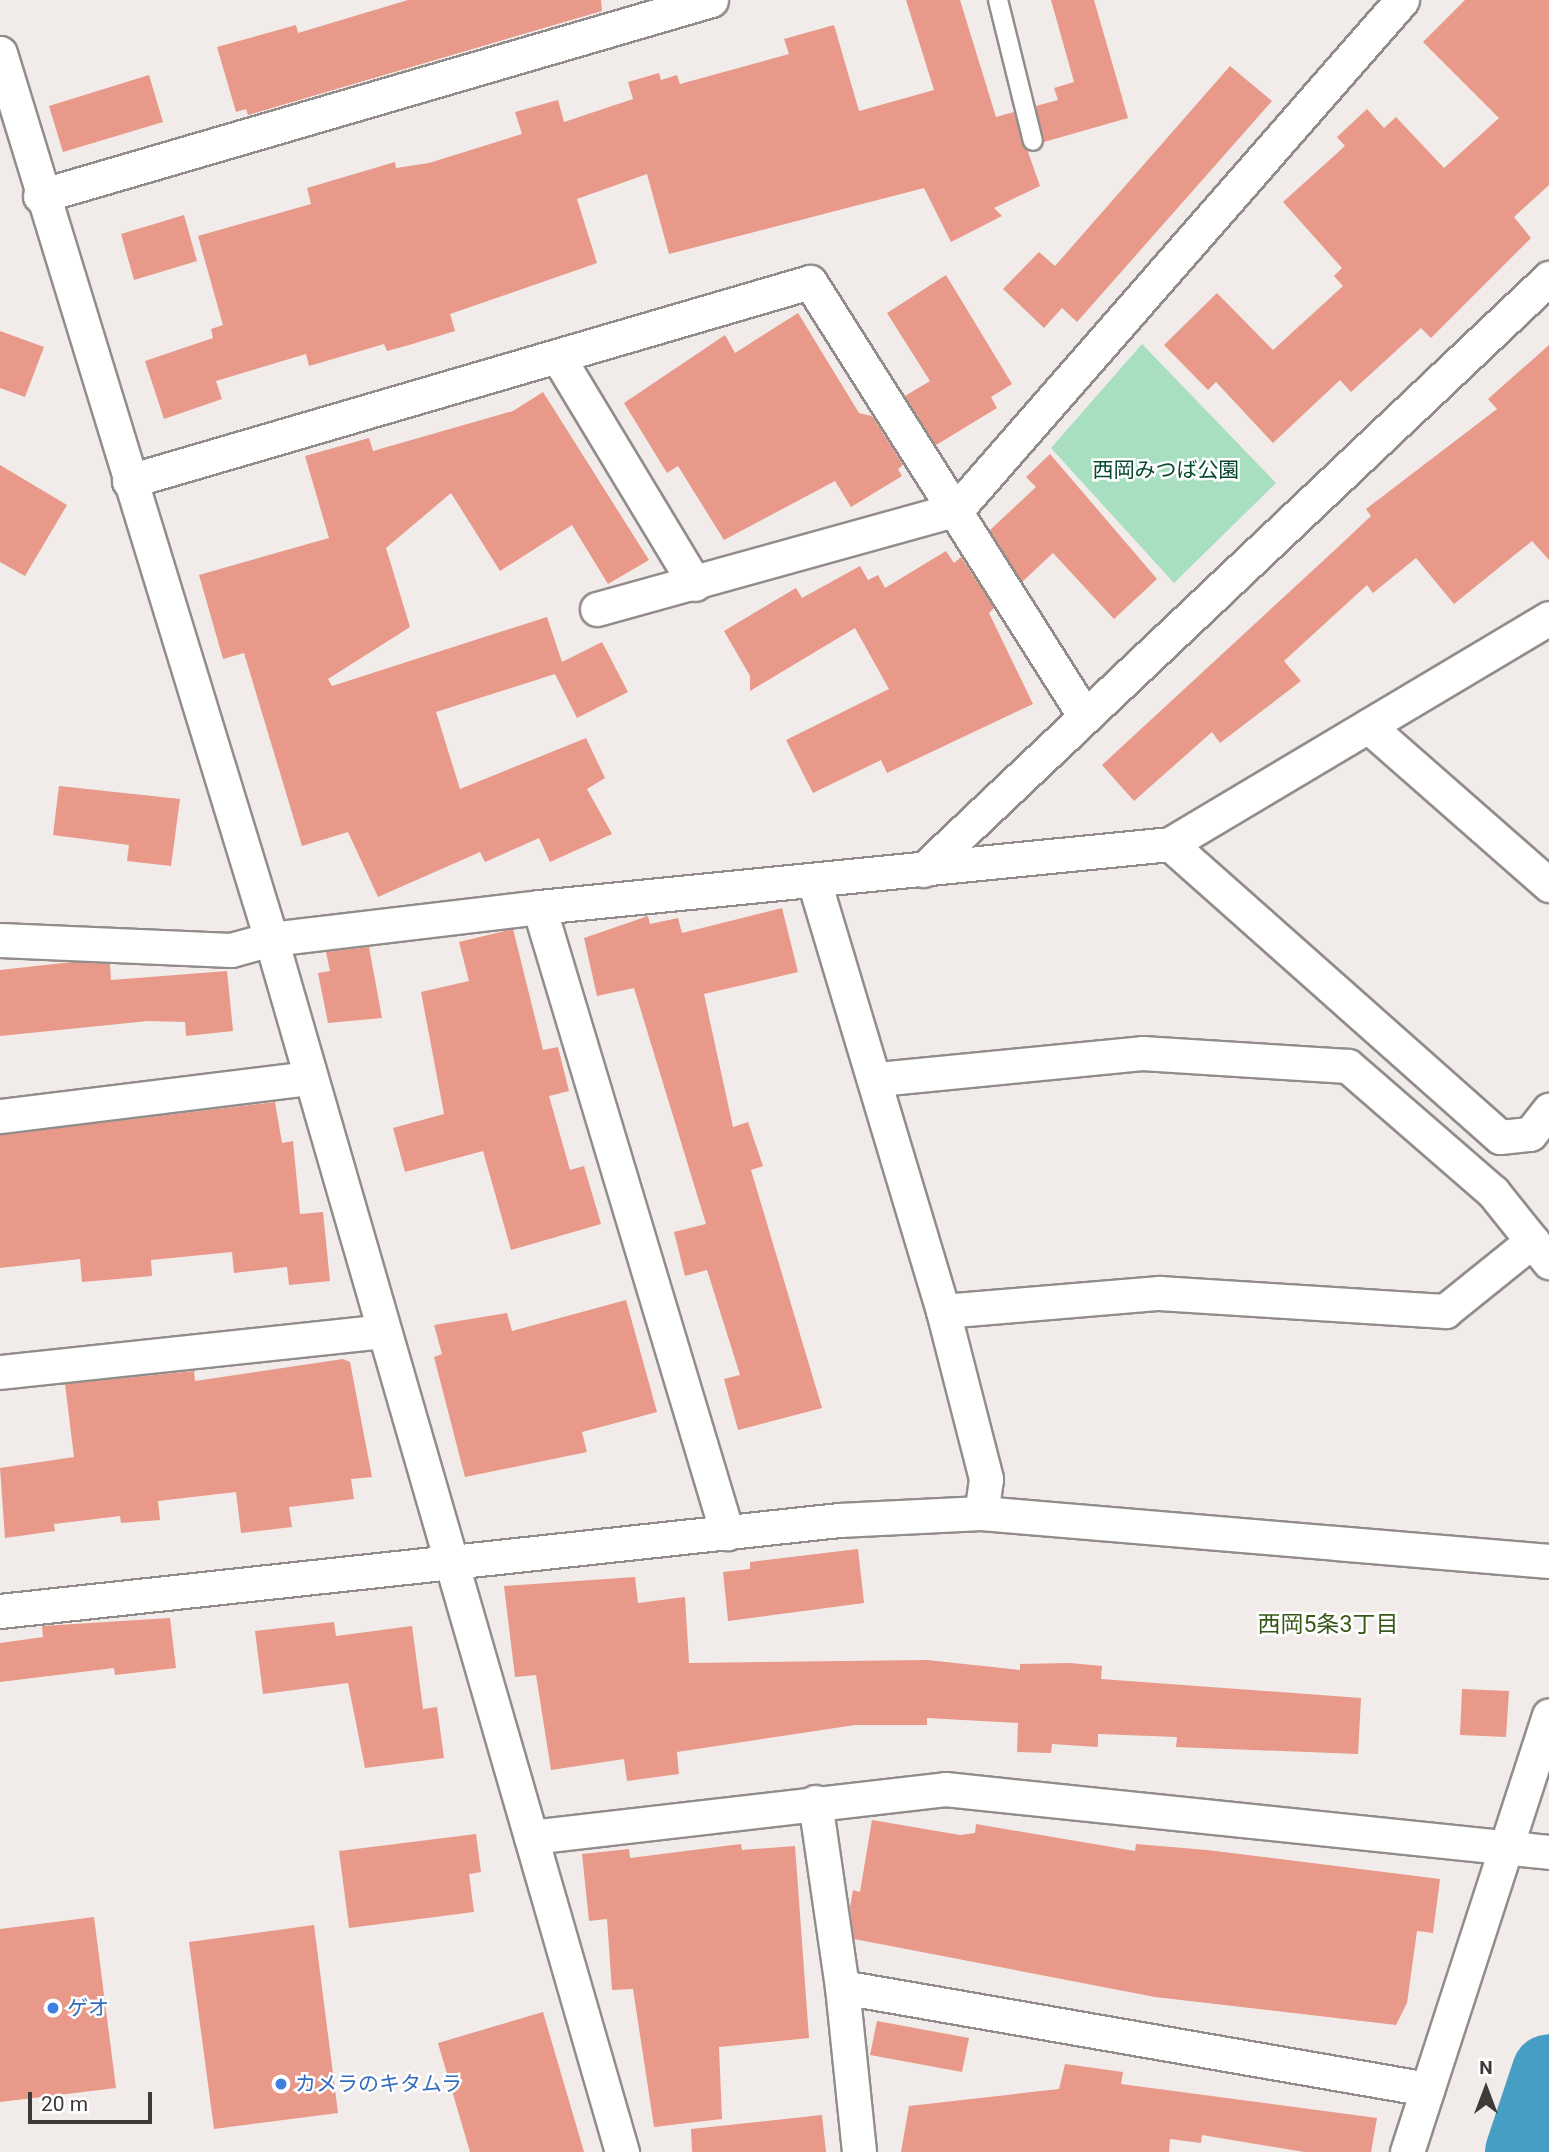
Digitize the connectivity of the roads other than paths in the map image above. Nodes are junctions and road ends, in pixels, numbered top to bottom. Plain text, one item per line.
1 (711, 0) edge
2 (998, 0) edge
3 (1402, 0) edge
4 (0, 53) edge
5 (1033, 141) dead end
6 (40, 196) junction
7 (1549, 278) edge
8 (558, 357) junction
9 (129, 481) junction
10 (957, 509) junction
11 (695, 584) junction
12 (597, 609) dead end
13 (1549, 618) edge
14 (1084, 715) junction
15 (1368, 726) junction
16 (1170, 844) junction
17 (923, 870) junction
18 (814, 881) junction
19 (1549, 885) edge
20 (538, 907) junction
21 (271, 939) junction
22 (0, 940) edge
23 (310, 1078) junction
24 (878, 1079) junction
25 (1549, 1110) edge
26 (0, 1115) edge
27 (1541, 1251) edge
28 (943, 1311) junction
29 (381, 1331) junction
30 (0, 1372) edge
31 (981, 1513) junction
32 (727, 1533) junction
33 (1549, 1561) edge
34 (456, 1564) junction
35 (0, 1611) edge
36 (1549, 1716) edge
37 (815, 1802) junction
38 (531, 1838) junction
39 (1504, 1850) junction
40 (1543, 1852) edge
41 (842, 1987) junction
42 (1427, 2089) junction
43 (622, 2152) edge
44 (859, 2152) edge
45 (1407, 2152) edge

1 - 6 street
2 - 5 lane
3 - 10 street
4 - 6 street
6 - 9 street
7 - 14 street
8 - 9 street
8 - 10 street
8 - 11 street
9 - 21 street
10 - 11 street
10 - 14 street
11 - 12 street
13 - 15 street
14 - 17 street
15 - 16 street
15 - 19 street
16 - 17 street
16 - 25 street
17 - 18 street
18 - 20 street
18 - 24 street
20 - 21 street
20 - 32 street
21 - 22 street
21 - 23 street
23 - 26 street
23 - 29 street
24 - 27 street
24 - 28 street
27 - 28 street
28 - 31 street
29 - 30 street
29 - 34 street
31 - 32 street
31 - 33 street
32 - 34 street
34 - 35 street
34 - 38 street
36 - 39 street
37 - 38 street
37 - 39 street
37 - 41 street
38 - 43 street
39 - 40 street
39 - 42 street
41 - 42 street
41 - 44 street
42 - 45 street

